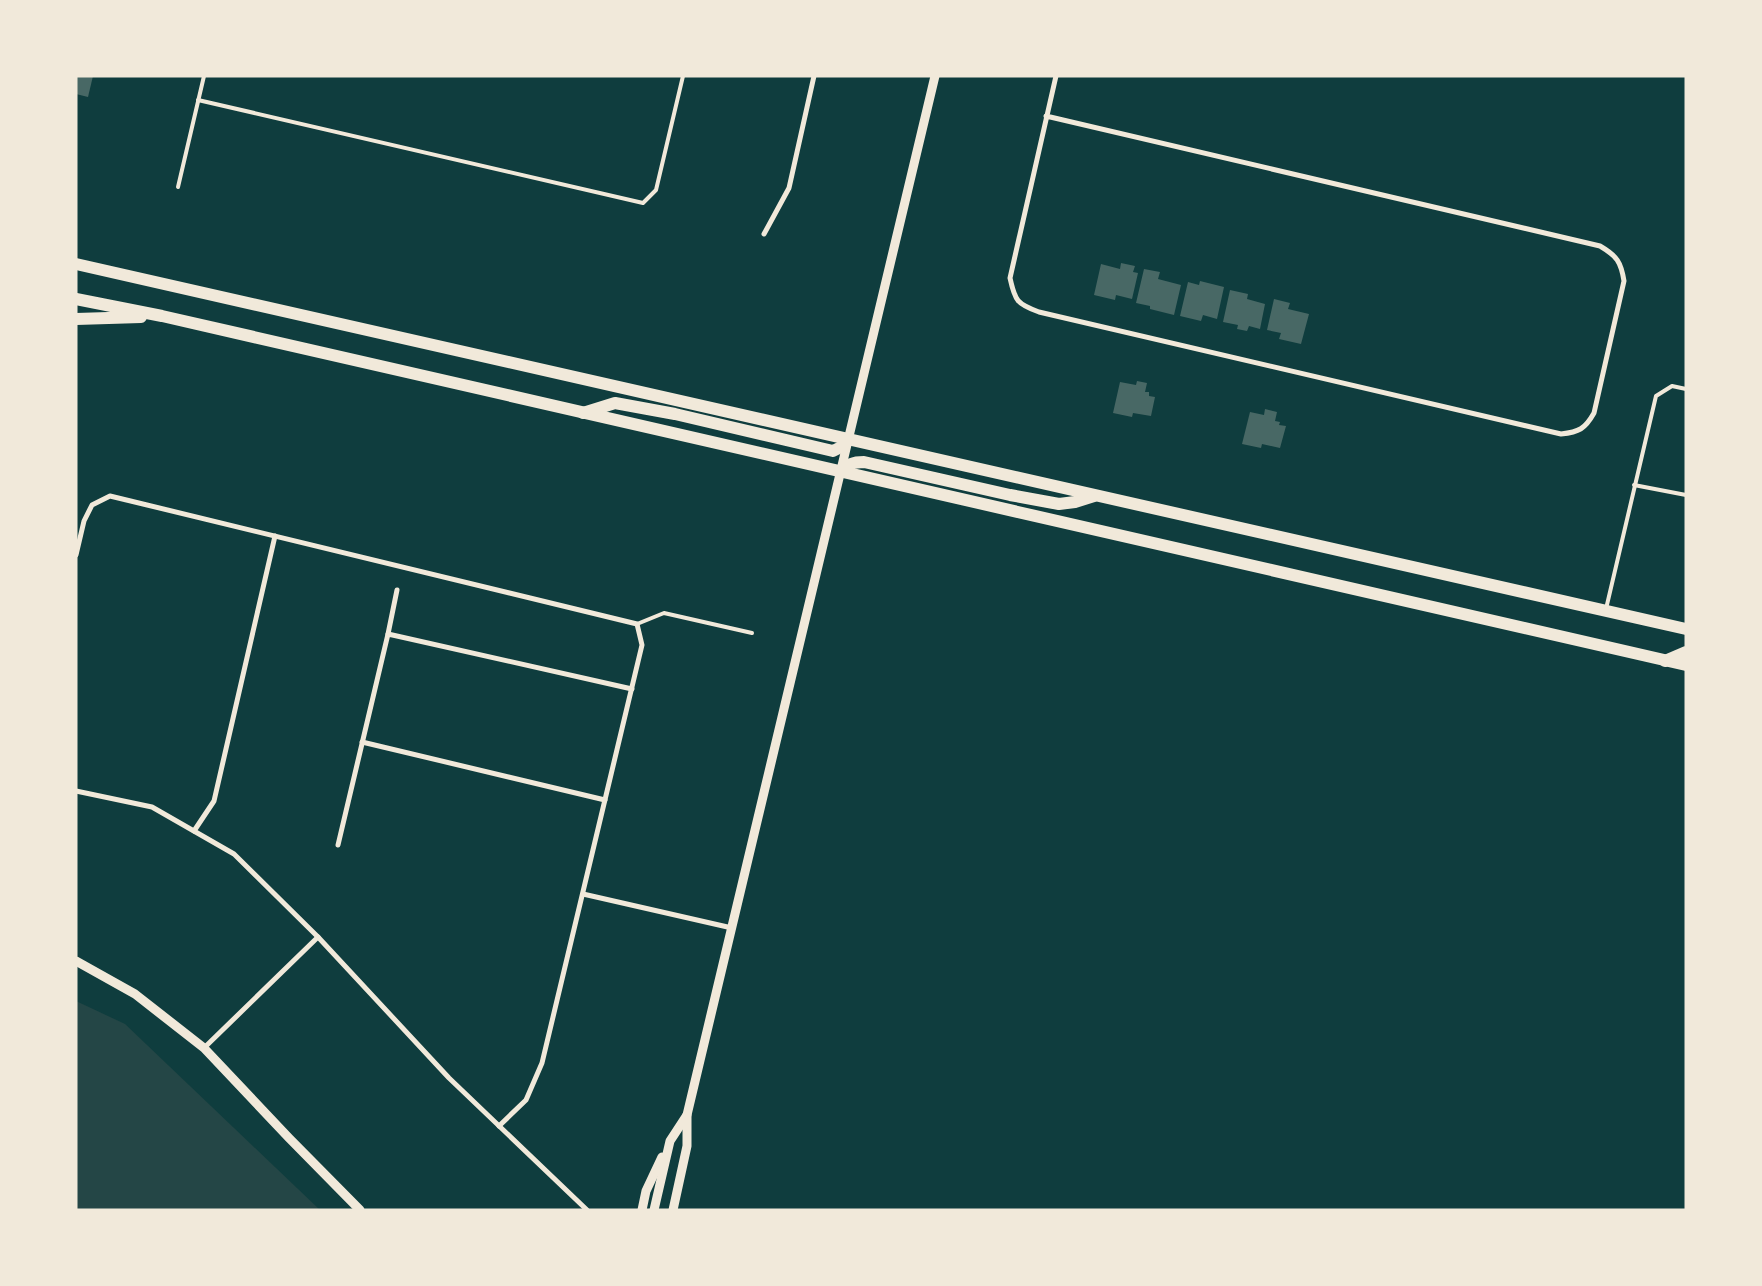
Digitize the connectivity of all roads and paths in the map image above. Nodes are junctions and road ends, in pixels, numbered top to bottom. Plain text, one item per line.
1 (204, 76) edge
2 (683, 76) edge
3 (814, 76) edge
4 (935, 76) edge
5 (1056, 76) edge
6 (198, 100) junction
7 (1046, 116) junction
8 (178, 187) dead end
9 (764, 234) dead end
10 (76, 264) edge
11 (76, 299) edge
12 (162, 316) junction
13 (76, 319) edge
14 (1686, 389) edge
15 (583, 413) junction
16 (848, 440) junction
17 (841, 472) junction
18 (1634, 485) junction
19 (1686, 494) edge
20 (1094, 496) junction
21 (275, 536) junction
22 (76, 555) edge
23 (397, 590) dead end
24 (1605, 611) junction
25 (637, 624) junction
26 (1686, 629) edge
27 (752, 633) dead end
28 (388, 634) junction
29 (1686, 652) edge
30 (1665, 661) junction
31 (1686, 665) edge
32 (632, 689) junction
33 (362, 742) junction
34 (76, 791) edge
35 (605, 800) junction
36 (194, 831) junction
37 (338, 845) dead end
38 (583, 894) junction
39 (732, 928) junction
40 (318, 937) junction
41 (76, 961) edge
42 (204, 1048) junction
43 (687, 1115) junction
44 (499, 1126) junction
45 (670, 1140) junction
46 (360, 1210) edge
47 (587, 1210) edge
48 (642, 1210) edge
49 (654, 1210) edge
50 (673, 1210) edge

1 - 6 lane
2 - 6 lane
3 - 9 street
4 - 16 street
5 - 7 street
6 - 8 lane
7 - 7 street
10 - 16 main road
11 - 12 main road
12 - 13 main road
12 - 15 main road
14 - 18 lane
15 - 16 main road
15 - 17 main road
16 - 17 street
16 - 20 main road
17 - 20 main road
17 - 30 main road
17 - 39 street
18 - 19 lane
18 - 24 lane
20 - 24 main road
21 - 22 street
21 - 25 street
21 - 36 street
23 - 28 street
24 - 26 main road
25 - 27 lane
25 - 32 street
28 - 32 street
28 - 33 street
29 - 30 main road
30 - 31 main road
32 - 35 street
33 - 35 street
33 - 37 street
34 - 36 street
35 - 38 street
36 - 40 street
38 - 39 street
38 - 44 street
39 - 43 street
40 - 42 street
40 - 44 street
41 - 42 street
42 - 46 street
43 - 45 street
43 - 50 street
44 - 47 street
45 - 48 street
45 - 49 street

